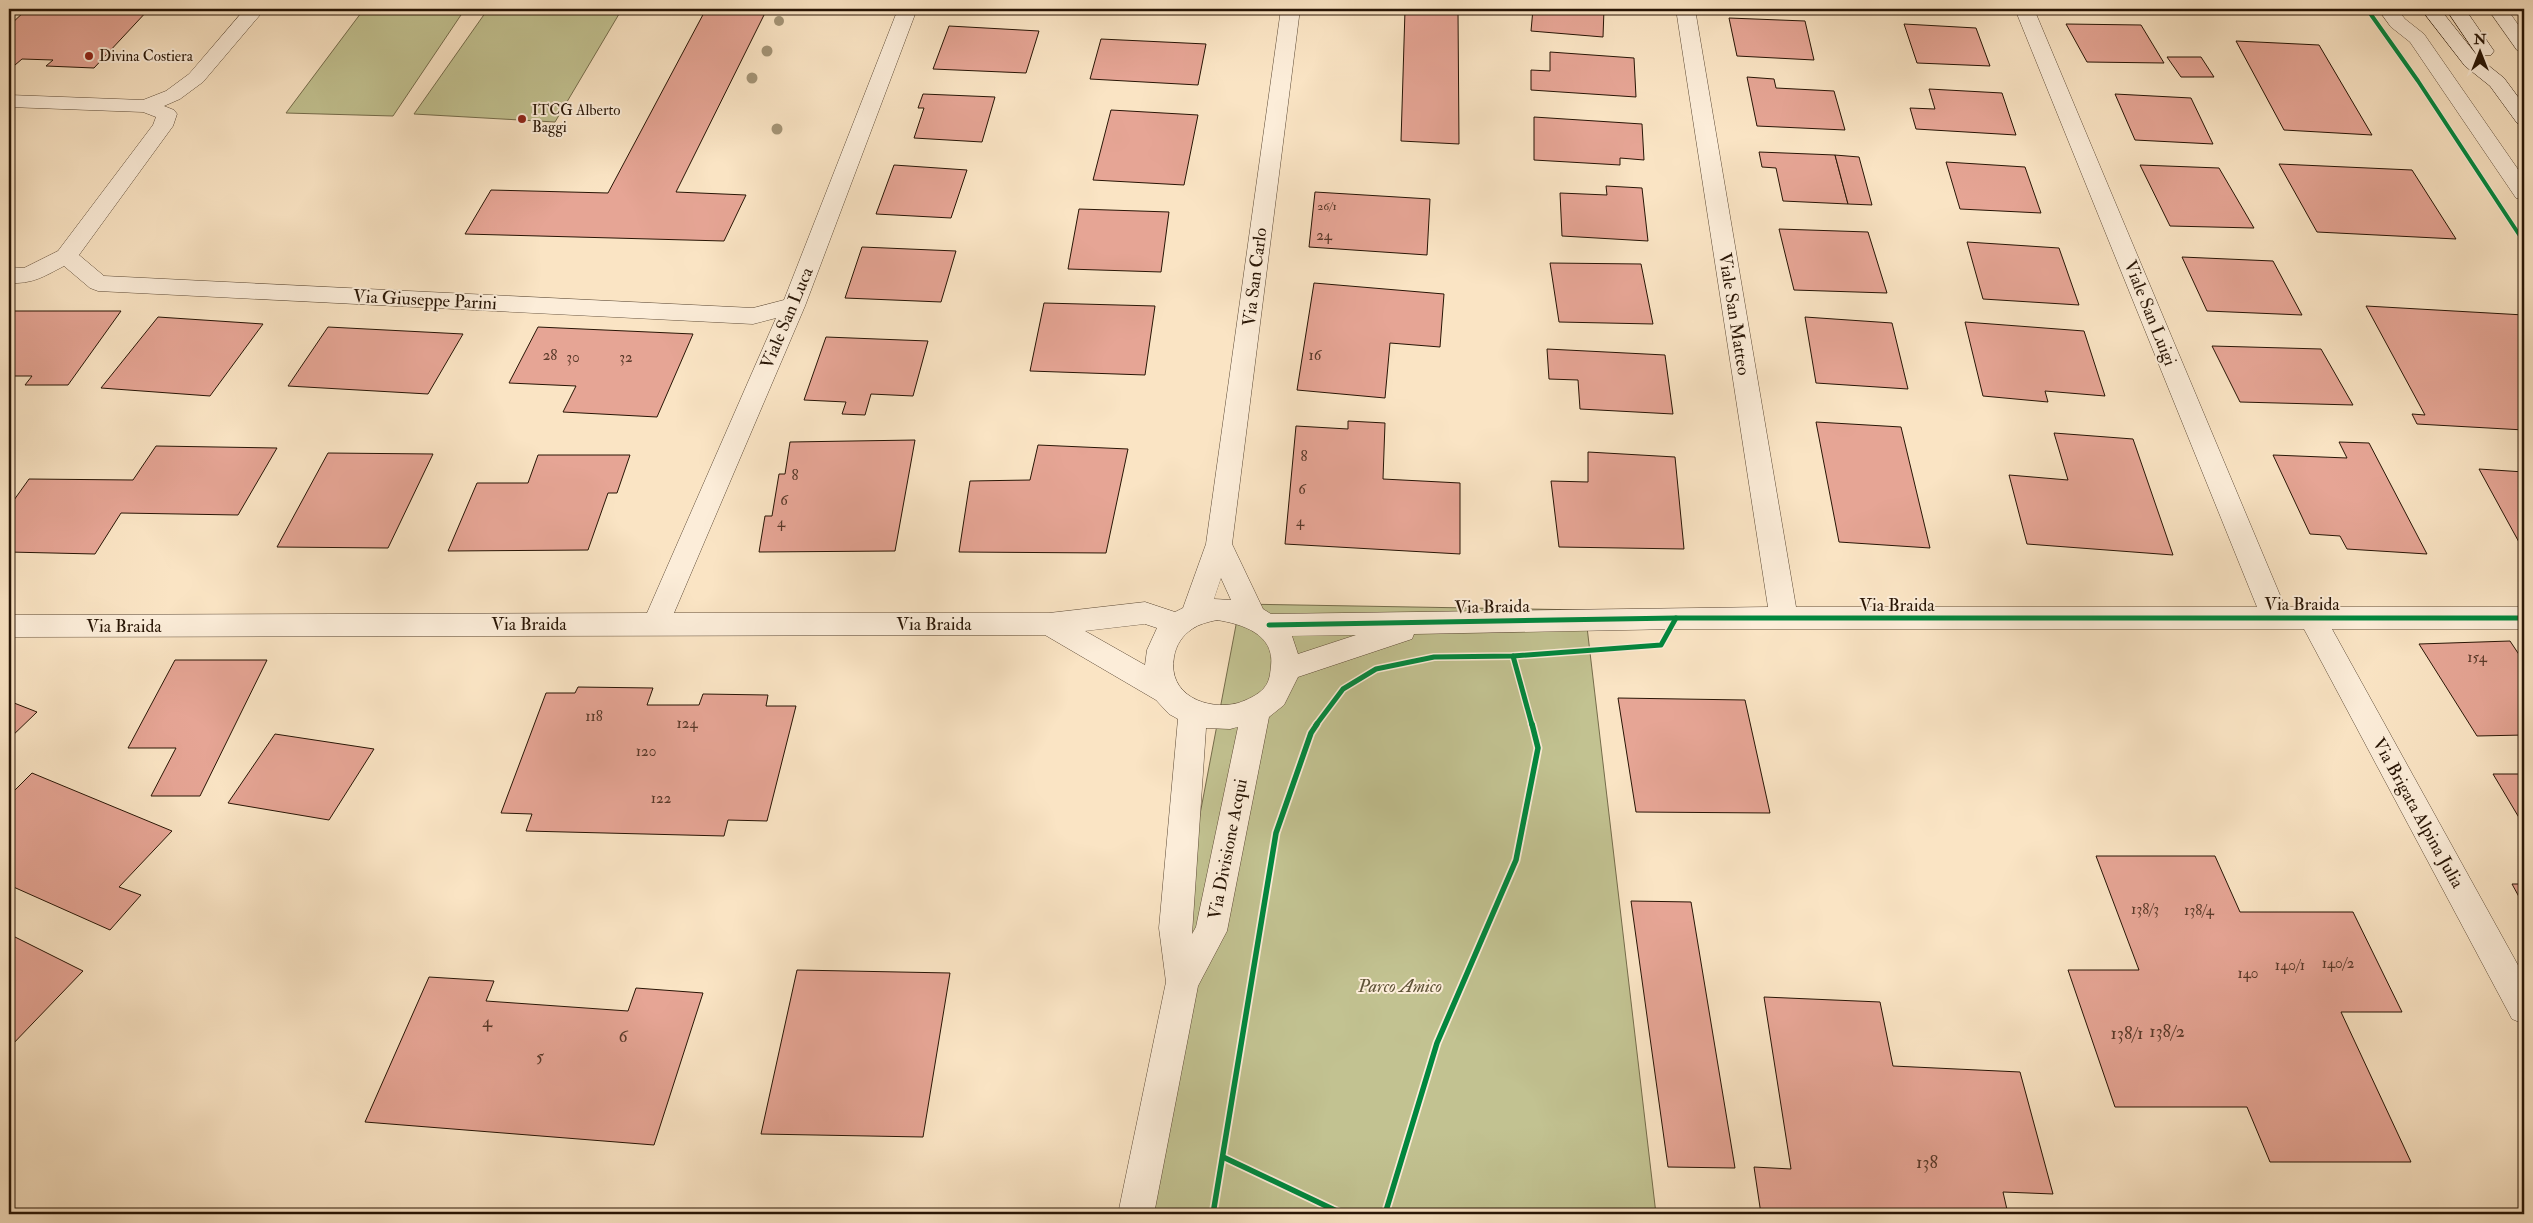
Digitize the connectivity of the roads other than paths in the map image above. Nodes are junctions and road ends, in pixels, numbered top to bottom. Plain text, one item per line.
1 (255, 9) edge
2 (908, 9) edge
3 (1290, 9) edge
4 (1684, 9) edge
5 (2025, 9) edge
6 (2387, 9) edge
7 (2407, 9) edge
8 (2430, 9) edge
9 (2456, 9) edge
10 (2497, 9) edge
11 (2417, 38) junction
12 (2524, 46) edge
13 (2497, 82) junction
14 (9, 101) edge
15 (146, 106) junction
16 (2524, 119) edge
17 (2524, 192) edge
18 (66, 256) junction
19 (9, 275) edge
20 (792, 306) junction
21 (1219, 544) junction
22 (2275, 617) junction
23 (2312, 618) junction
24 (2524, 618) edge
25 (1186, 619) junction
26 (1784, 619) junction
27 (1260, 620) junction
28 (1430, 622) junction
29 (656, 624) junction
30 (1049, 624) junction
31 (9, 626) edge
32 (1287, 669) junction
33 (1165, 691) junction
34 (1256, 709) junction
35 (1193, 712) junction
36 (1182, 982) junction
37 (2524, 1008) edge
38 (1136, 1214) edge

1 - 15 street
2 - 20 street, Viale San Luca
3 - 21 street, Via San Carlo
4 - 26 street, Viale San Matteo
5 - 22 street, Viale San Luigi
6 - 11 street
7 - 11 street
8 - 13 street
9 - 13 street
10 - 12 street
11 - 17 street
13 - 16 street
14 - 15 street
15 - 18 street
18 - 19 street
18 - 20 street, Via Giuseppe Parini
20 - 29 street, Viale San Luca
21 - 25 street, Via San Carlo
21 - 27 street
22 - 23 street, Via Braida
22 - 26 street, Via Braida
23 - 24 street, Via Braida
23 - 37 street, Via Brigata Alpina Julia
25 - 27 street
25 - 30 street, Via Braida
25 - 33 street
26 - 28 street, Via Braida
27 - 28 street, Via Braida
27 - 32 street
28 - 32 street, Via Braida
29 - 30 street, Via Braida
29 - 31 street, Via Braida
30 - 33 street
32 - 34 street
33 - 35 street
34 - 35 street
34 - 36 street, Via Divisione Acqui
35 - 36 street, Via Divisione Acqui
36 - 38 street, Via Divisione Acqui

